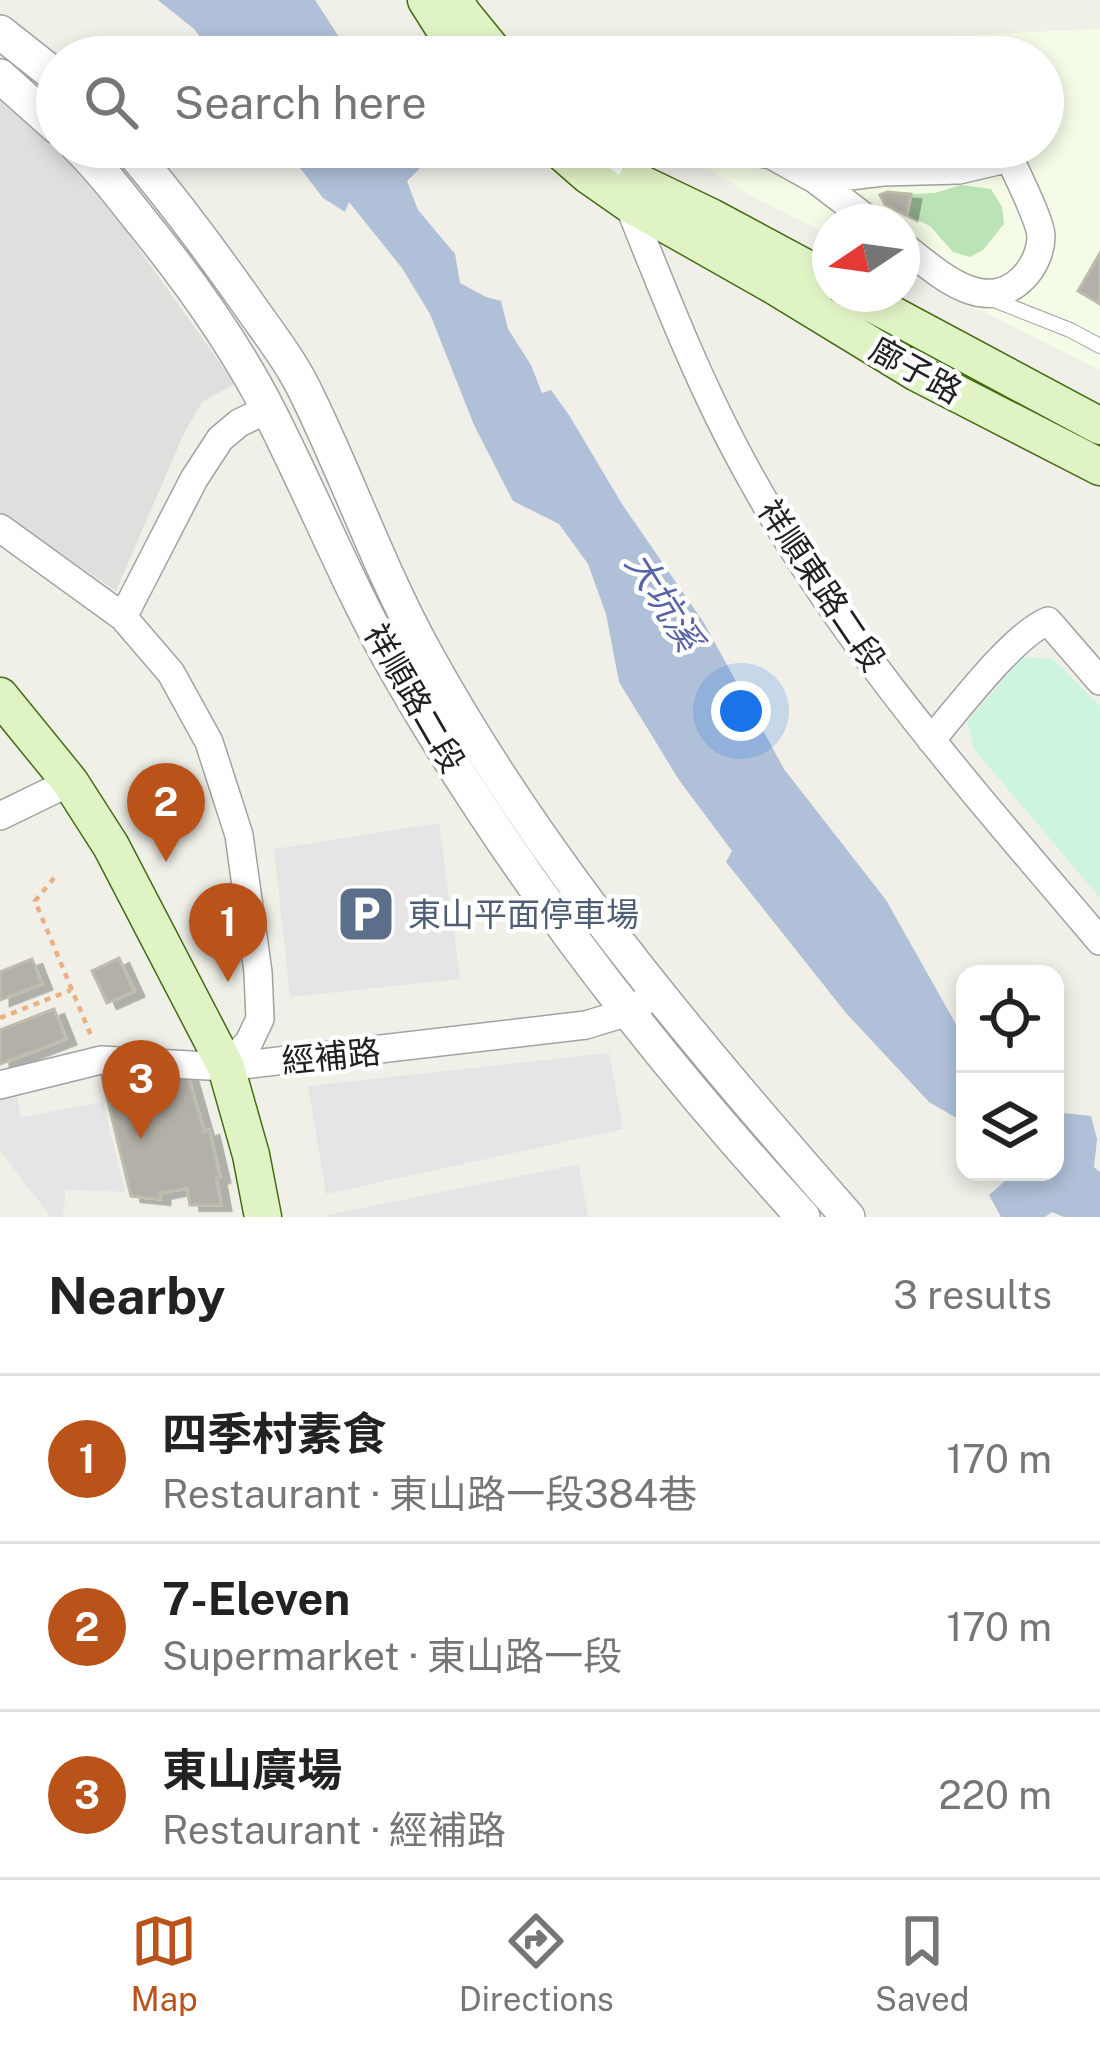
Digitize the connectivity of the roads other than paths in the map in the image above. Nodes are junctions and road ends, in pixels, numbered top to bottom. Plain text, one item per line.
1 (426, 0) edge
2 (454, 0) edge
3 (0, 32) edge
4 (449, 36) edge
5 (481, 36) edge
6 (36, 60) edge
7 (0, 76) edge
8 (36, 109) edge
9 (98, 168) edge
10 (146, 168) edge
11 (612, 168) edge
12 (794, 168) edge
13 (967, 168) edge
14 (1014, 168) edge
15 (816, 180) junction
16 (635, 194) junction
17 (847, 204) edge
18 (920, 258) edge
19 (812, 271) edge
20 (975, 293) junction
21 (888, 312) edge
22 (1100, 346) edge
23 (268, 409) junction
24 (1100, 426) edge
25 (1100, 467) edge
26 (0, 529) edge
27 (123, 617) junction
28 (1100, 681) edge
29 (0, 696) edge
30 (931, 740) junction
31 (70, 782) junction
32 (0, 816) edge
33 (1100, 941) edge
34 (657, 993) junction
35 (628, 1012) junction
36 (226, 1067) junction
37 (0, 1085) edge
38 (263, 1217) edge
39 (803, 1217) edge
40 (848, 1217) edge

1 - 4 main road
2 - 5 main road
3 - 6 street
7 - 8 street
9 - 23 street, 祥順路二段
10 - 34 street, 祥順路二段
11 - 16 main road, 廍子路
12 - 15 street
13 - 15 street
14 - 20 street
15 - 17 street
16 - 19 main road, 廍子路
16 - 25 main road, 廍子路
16 - 30 street, 祥順東路二段
18 - 20 street
20 - 22 lane
21 - 24 main road, 廍子路
23 - 27 street
23 - 35 street, 祥順路二段
26 - 27 street
27 - 36 street
28 - 30 street
29 - 31 main road
30 - 33 street, 祥順東路二段
31 - 32 street
31 - 36 main road
34 - 35 street, 經補路
34 - 40 street, 祥順路二段
35 - 36 street, 經補路
35 - 39 street, 祥順路二段
36 - 37 street, 經補路
36 - 38 main road

